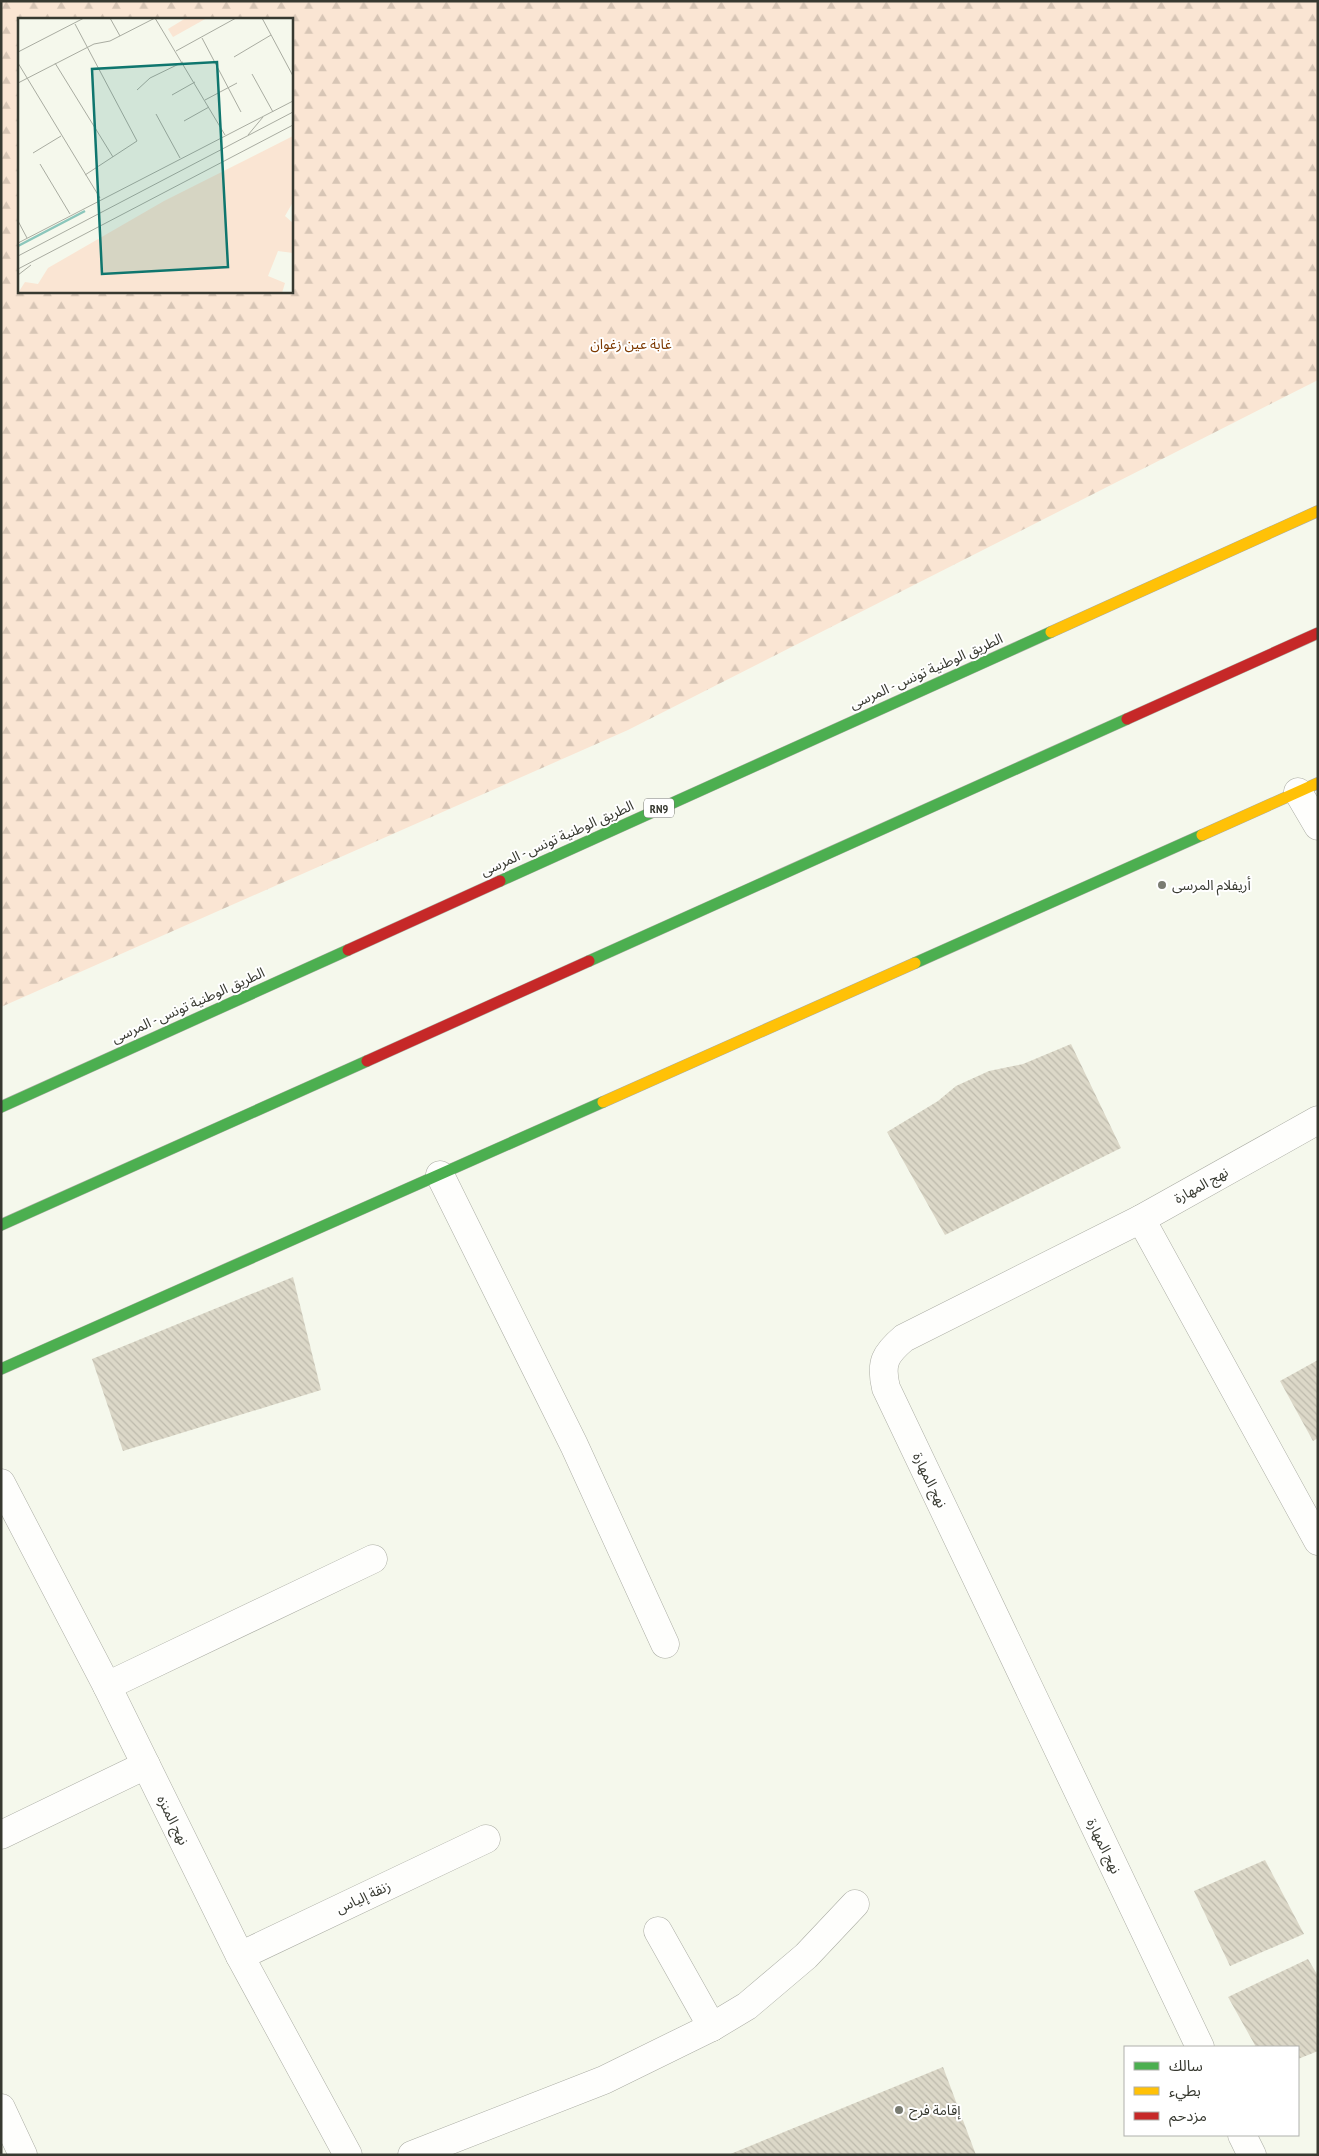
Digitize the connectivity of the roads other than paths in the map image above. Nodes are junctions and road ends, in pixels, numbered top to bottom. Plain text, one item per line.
1 (1318, 511) edge
2 (1318, 633) edge
3 (1308, 788) edge
4 (1318, 826) edge
5 (1, 1107) edge
6 (1318, 1120) edge
7 (440, 1176) junction
8 (1141, 1219) junction
9 (1, 1226) edge
10 (1, 1369) edge
11 (1, 1484) edge
12 (1318, 1540) edge
13 (373, 1559) dead end
14 (665, 1644) dead end
15 (107, 1686) junction
16 (146, 1764) junction
17 (1, 1835) edge
18 (486, 1839) dead end
19 (855, 1904) dead end
20 (658, 1930) dead end
21 (240, 1956) junction
22 (712, 2027) junction
23 (1200, 2046) edge
24 (1, 2108) edge
25 (1242, 2136) edge
26 (23, 2155) edge
27 (348, 2155) edge
28 (412, 2155) edge
29 (1252, 2155) edge

1 - 5 main road, الطريق الوطنية تونس - المرسى / RN9
2 - 9 main road
3 - 4 street
3 - 7 main road
6 - 8 street, نهج المهارة
7 - 10 main road
7 - 14 street
8 - 12 street
8 - 23 street, نهج المهارة
11 - 15 street, نهج المنزه
13 - 15 street
15 - 16 street, نهج المنزه
16 - 17 street
16 - 21 street, نهج المنزه
18 - 21 street, زنقة إلياس
19 - 22 street
20 - 22 street
21 - 27 street, نهج المنزه
22 - 28 street
24 - 26 street
25 - 29 street

